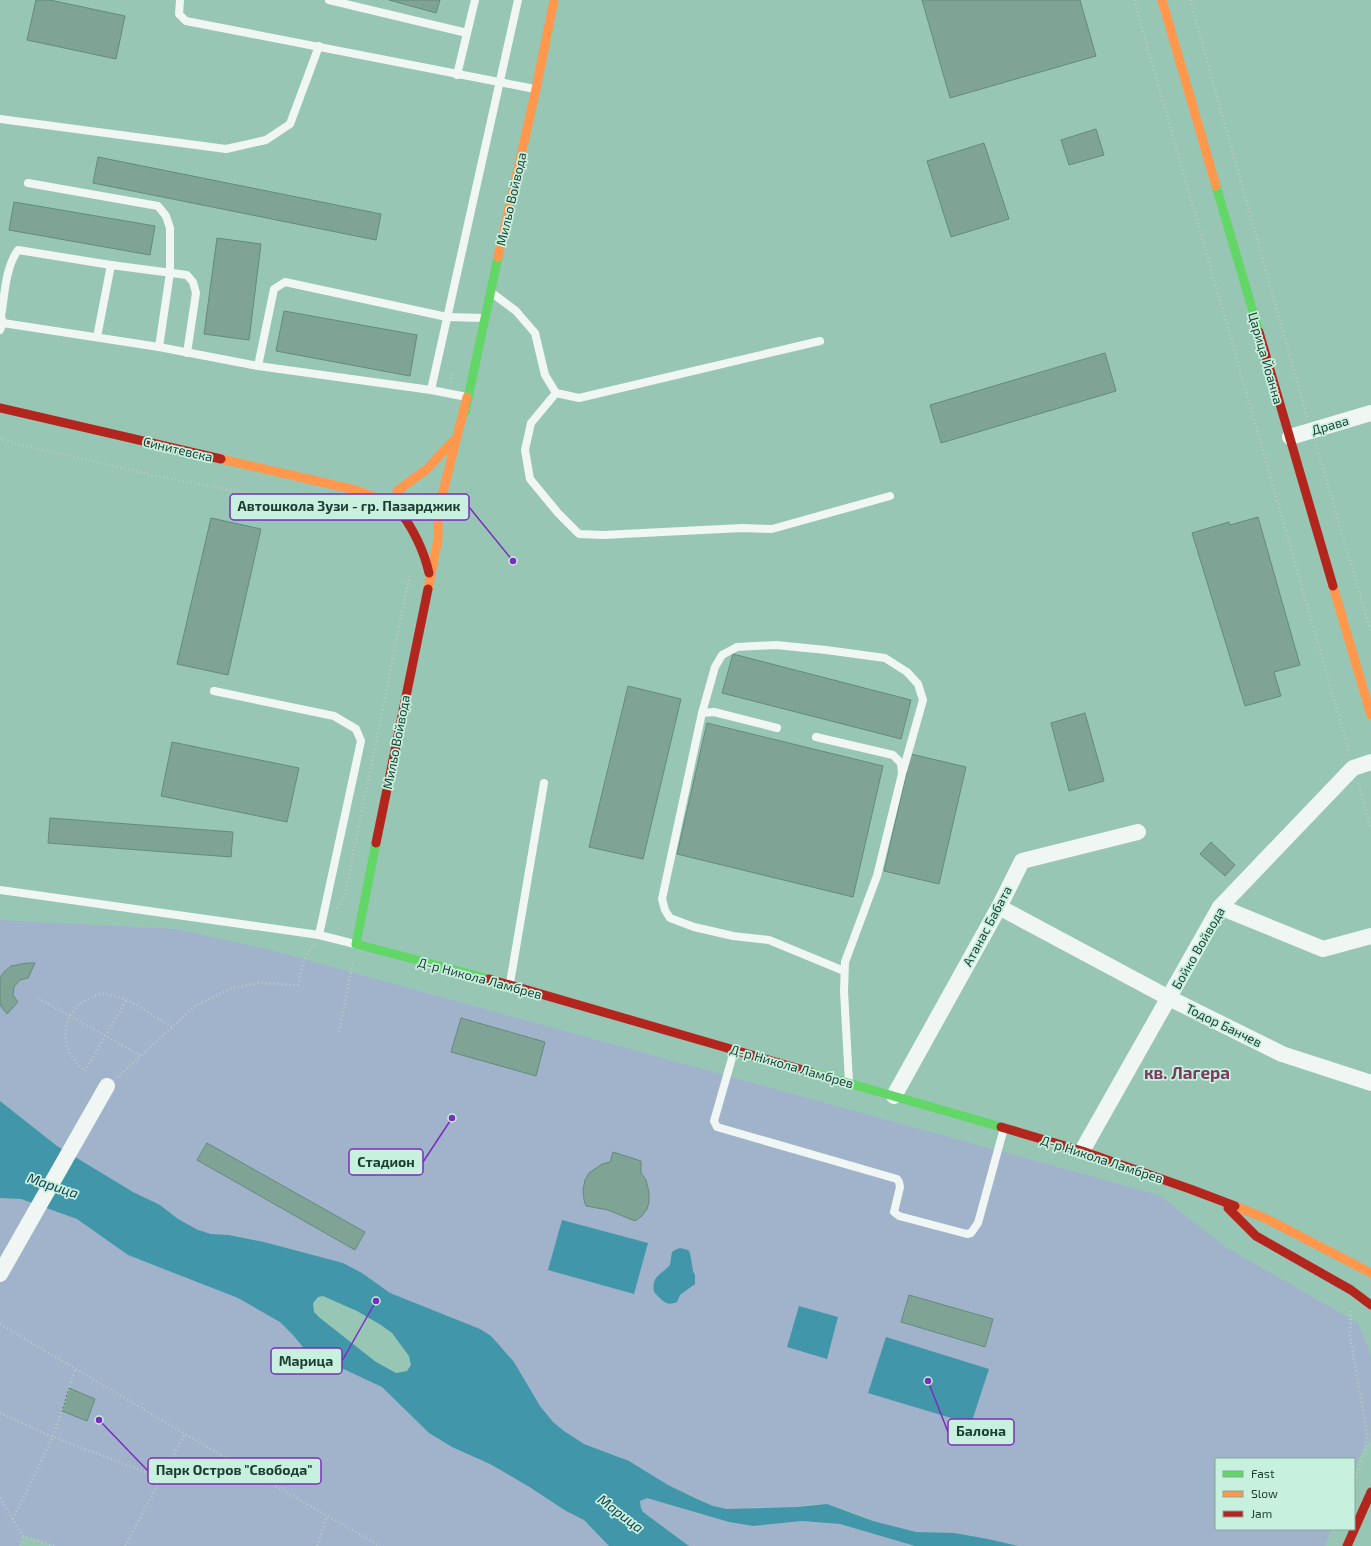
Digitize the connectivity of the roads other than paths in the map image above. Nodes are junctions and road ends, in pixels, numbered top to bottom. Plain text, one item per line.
1 (180, 0) edge
2 (329, 0) edge
3 (475, 0) edge
4 (518, 0) edge
5 (554, 0) edge
6 (1162, 0) edge
7 (467, 34) junction
8 (319, 46) junction
9 (457, 75) junction
10 (501, 82) junction
11 (536, 89) junction
12 (0, 119) edge
13 (28, 183) dead end
14 (111, 265) junction
15 (170, 273) junction
16 (490, 291) junction
17 (447, 317) junction
18 (484, 318) junction
19 (1, 326) edge
20 (97, 337) junction
21 (820, 341) dead end
22 (159, 347) junction
23 (186, 353) junction
24 (258, 366) junction
25 (431, 390) junction
26 (556, 393) junction
27 (468, 397) junction
28 (0, 408) edge
29 (1371, 413) edge
30 (456, 437) junction
31 (1290, 437) junction
32 (455, 484) dead end
33 (356, 490) junction
34 (390, 491) junction
35 (412, 493) dead end
36 (890, 496) dead end
37 (438, 497) junction
38 (394, 505) junction
39 (451, 507) junction
40 (438, 512) junction
41 (438, 539) junction
42 (430, 576) junction
43 (214, 690) dead end
44 (702, 713) junction
45 (1371, 715) edge
46 (778, 728) dead end
47 (816, 737) dead end
48 (1371, 762) edge
49 (902, 774) junction
50 (544, 783) dead end
51 (1138, 832) dead end
52 (0, 890) edge
53 (999, 907) junction
54 (1220, 907) junction
55 (319, 935) junction
56 (1371, 936) edge
57 (356, 944) junction
58 (844, 971) junction
59 (510, 985) junction
60 (1169, 998) junction
61 (734, 1050) junction
62 (849, 1083) junction
63 (1371, 1083) edge
64 (107, 1086) road end
65 (894, 1096) junction
66 (1004, 1128) junction
67 (1082, 1151) junction
68 (1223, 1203) junction
69 (1371, 1273) edge
70 (0, 1274) edge
71 (1371, 1305) edge
72 (1371, 1492) edge
73 (1355, 1530) edge
74 (1355, 1530) edge
75 (1348, 1546) edge

1 - 8 lane
2 - 7 lane
3 - 7 lane
4 - 10 lane
5 - 11 street, Мильо Войвода
6 - 31 street, Царица Йоанна
7 - 9 lane
8 - 9 lane
8 - 12 lane
9 - 10 lane
10 - 11 lane
10 - 17 lane
11 - 16 street, Мильо Войвода
13 - 15 lane
14 - 15 lane
14 - 19 lane
14 - 20 lane
15 - 22 lane
15 - 23 lane
16 - 18 street, Мильо Войвода
16 - 26 lane
17 - 18 lane
17 - 24 lane
17 - 25 lane
18 - 27 street, Мильо Войвода
19 - 20 lane
20 - 22 lane
21 - 26 lane
22 - 23 lane
23 - 24 lane
24 - 25 lane
25 - 27 lane
26 - 36 lane
27 - 30 street, Мильо Войвода
27 - 32 street, Мильо Войвода
28 - 33 street, Синитевска
29 - 31 street, Драва
30 - 34 street
30 - 37 street, Мильо Войвода
31 - 45 street, Царица Йоанна
33 - 34 street, Синитевска
33 - 38 street, Синитевска
34 - 35 street, Синитевска
37 - 39 street
37 - 40 street, Мильо Войвода
38 - 40 street, Синитевска
38 - 42 street
39 - 40 street, Синитевска
39 - 41 street, Мильо Войвода
40 - 41 street, Мильо Войвода
41 - 42 street, Мильо Войвода
42 - 57 street, Мильо Войвода
43 - 55 lane
44 - 46 lane
44 - 49 lane
44 - 58 lane
47 - 49 lane
48 - 54 street, Бойко Войвода
49 - 58 lane
50 - 59 lane
51 - 53 street, Атанас Бабата
52 - 55 lane
53 - 60 street, Тодор Банчев
53 - 65 street, Атанас Бабата
54 - 56 street
54 - 60 street, Бойко Войвода
55 - 57 lane
57 - 59 street, Д-р Никола Ламбрев
58 - 62 lane
59 - 61 street, Д-р Никола Ламбрев
60 - 63 street, Тодор Банчев
60 - 67 street, Бойко Войвода
61 - 62 street, Д-р Никола Ламбрев
61 - 66 lane
62 - 65 street, Д-р Никола Ламбрев
64 - 70 street
65 - 66 street, Д-р Никола Ламбрев
66 - 67 street, Д-р Никола Ламбрев
67 - 68 street, Д-р Никола Ламбрев
68 - 69 street, Д-р Никола Ламбрев
68 - 71 street, Д-р Никола Ламбрев
72 - 73 street
74 - 75 street

